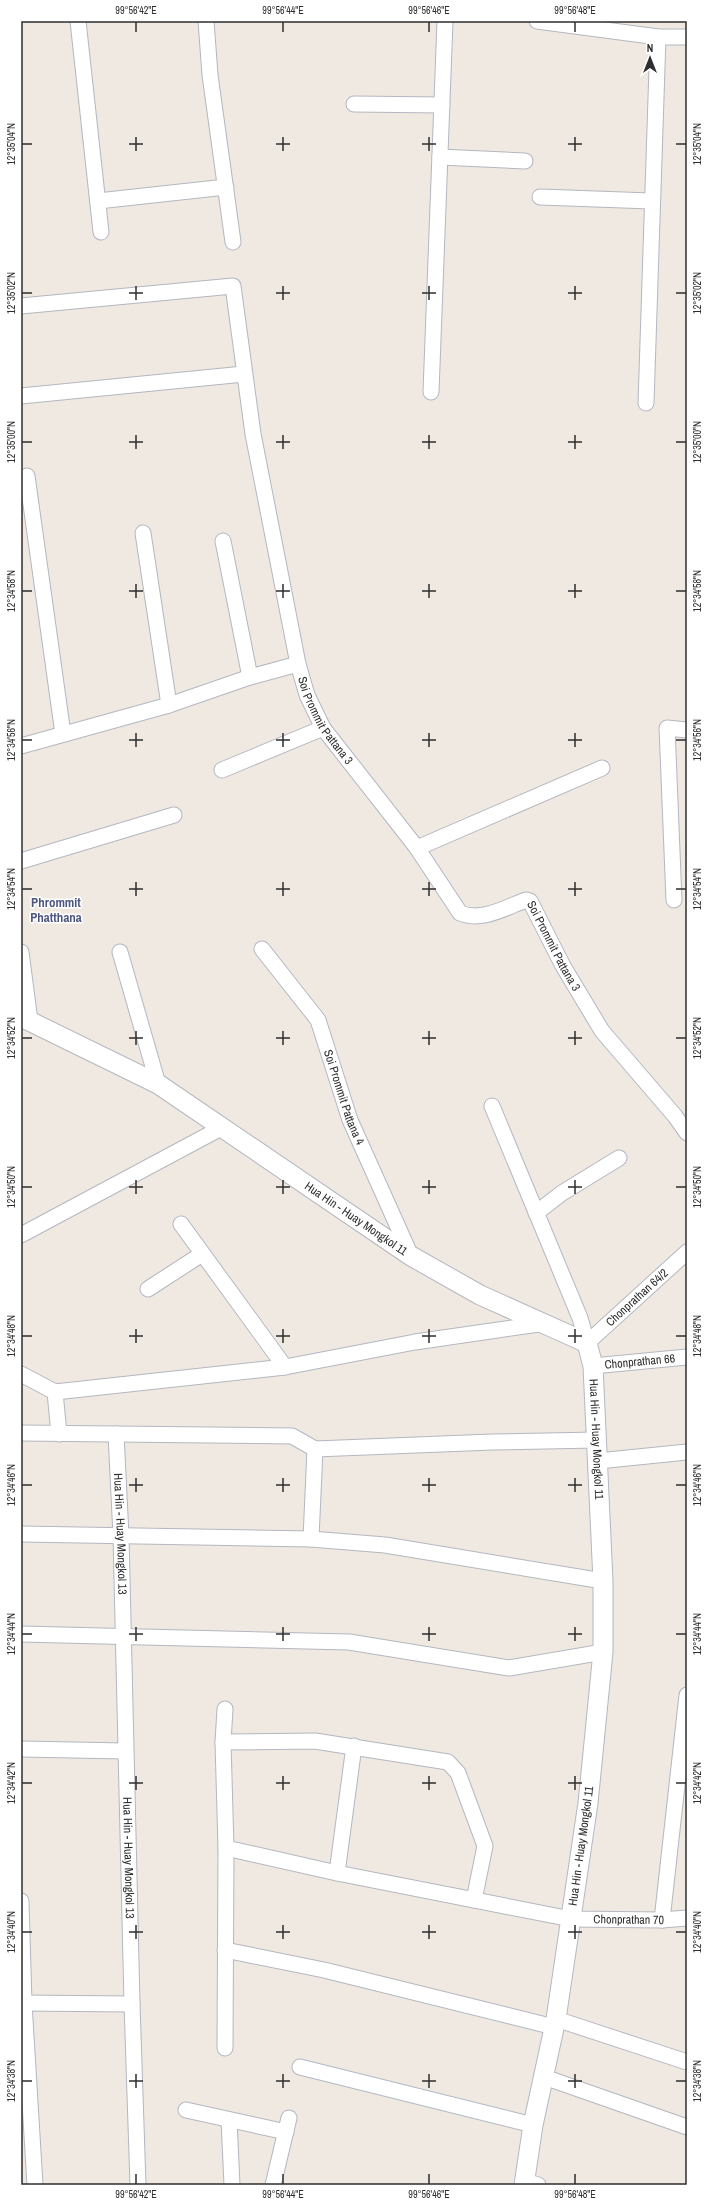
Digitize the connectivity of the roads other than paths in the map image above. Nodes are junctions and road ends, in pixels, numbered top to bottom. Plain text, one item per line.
1 (78, 21) edge
2 (206, 21) edge
3 (444, 21) edge
4 (537, 21) edge
5 (569, 24) edge
6 (658, 37) junction
7 (687, 37) edge
8 (354, 104) dead end
9 (442, 105) junction
10 (440, 157) junction
11 (525, 161) dead end
12 (226, 187) junction
13 (540, 197) dead end
14 (98, 201) junction
15 (651, 201) junction
16 (101, 232) dead end
17 (233, 242) dead end
18 (21, 306) edge
19 (244, 374) junction
20 (431, 392) dead end
21 (21, 396) edge
22 (646, 403) dead end
23 (27, 476) dead end
24 (143, 533) dead end
25 (223, 541) dead end
26 (298, 664) junction
27 (250, 677) junction
28 (169, 705) junction
29 (323, 728) junction
30 (687, 730) edge
31 (62, 734) junction
32 (21, 746) edge
33 (602, 768) dead end
34 (222, 770) dead end
35 (174, 815) dead end
36 (417, 848) junction
37 (21, 861) edge
38 (674, 900) dead end
39 (262, 948) dead end
40 (21, 952) edge
41 (120, 952) dead end
42 (26, 1019) edge
43 (158, 1084) junction
44 (492, 1106) dead end
45 (223, 1127) junction
46 (687, 1133) edge
47 (618, 1158) dead end
48 (536, 1213) junction
49 (180, 1224) dead end
50 (21, 1235) edge
51 (687, 1252) edge
52 (202, 1254) junction
53 (411, 1256) junction
54 (148, 1289) dead end
55 (546, 1323) junction
56 (587, 1343) junction
57 (687, 1357) edge
58 (593, 1366) junction
59 (285, 1367) junction
60 (21, 1374) edge
61 (55, 1392) junction
62 (21, 1433) edge
63 (59, 1434) junction
64 (116, 1434) junction
65 (596, 1440) junction
66 (315, 1449) junction
67 (687, 1452) edge
68 (598, 1461) junction
69 (21, 1534) edge
70 (121, 1536) junction
71 (311, 1540) junction
72 (603, 1580) junction
73 (21, 1634) edge
74 (123, 1636) junction
75 (603, 1652) junction
76 (687, 1695) edge
77 (225, 1710) dead end
78 (223, 1742) junction
79 (354, 1746) junction
80 (21, 1749) edge
81 (125, 1751) junction
82 (226, 1848) junction
83 (337, 1873) junction
84 (474, 1900) junction
85 (21, 1901) edge
86 (687, 1918) edge
87 (571, 1919) junction
88 (662, 1920) junction
89 (225, 1950) junction
90 (23, 2002) edge
91 (132, 2004) junction
92 (555, 2023) junction
93 (225, 2048) dead end
94 (687, 2062) edge
95 (300, 2067) dead end
96 (544, 2077) junction
97 (186, 2110) dead end
98 (229, 2120) junction
99 (533, 2124) junction
100 (687, 2127) edge
101 (529, 2184) edge
102 (35, 2185) edge
103 (138, 2185) edge
104 (232, 2185) edge
105 (273, 2185) edge

1 - 14 street
2 - 12 street
3 - 9 street
4 - 5 street
5 - 6 street
6 - 7 street
6 - 15 street
8 - 9 street
9 - 10 street
10 - 11 street
10 - 20 street
12 - 14 street
12 - 17 street
13 - 15 street
14 - 16 street
15 - 22 street
18 - 19 street, Soi Prommit Pattana 3
19 - 21 street
19 - 26 street, Soi Prommit Pattana 3
23 - 31 street
24 - 28 street
25 - 27 street
26 - 27 street
26 - 29 street, Soi Prommit Pattana 3
27 - 28 street
28 - 31 street
29 - 34 street
29 - 36 street, Soi Prommit Pattana 3
30 - 38 street
31 - 32 street
33 - 36 street
35 - 37 street
36 - 46 street, Soi Prommit Pattana 3
39 - 53 street, Soi Prommit Pattana 4
40 - 42 street
41 - 43 street
42 - 43 street, Hua Hin - Huay Mongkol 11
43 - 45 street, Hua Hin - Huay Mongkol 11
44 - 48 street
45 - 50 street
45 - 53 street, Hua Hin - Huay Mongkol 11
47 - 48 street
48 - 56 street
49 - 52 street
51 - 56 street, Chonprathan 64/2
52 - 54 street
52 - 59 street
53 - 55 street, Hua Hin - Huay Mongkol 11
55 - 56 street, Hua Hin - Huay Mongkol 11
55 - 59 street
56 - 58 street, Hua Hin - Huay Mongkol 11
57 - 58 street, Chonprathan 66
58 - 65 street, Hua Hin - Huay Mongkol 11
59 - 61 street
60 - 61 street
61 - 63 street
62 - 63 street
63 - 64 street
64 - 66 street
64 - 70 street, Hua Hin - Huay Mongkol 13
65 - 66 street
65 - 68 street, Hua Hin - Huay Mongkol 11
66 - 71 street
67 - 68 street
68 - 72 street, Hua Hin - Huay Mongkol 11
69 - 70 street
70 - 71 street
70 - 74 street, Hua Hin - Huay Mongkol 13
71 - 72 street
72 - 75 street, Hua Hin - Huay Mongkol 11
73 - 74 street
74 - 75 street
74 - 81 street, Hua Hin - Huay Mongkol 13
75 - 87 street, Hua Hin - Huay Mongkol 11
76 - 88 street
77 - 78 street
78 - 79 street
78 - 82 street
79 - 83 street
79 - 84 street
80 - 81 street
81 - 91 street, Hua Hin - Huay Mongkol 13
82 - 83 street, Chonprathan 70
82 - 89 street
83 - 84 street, Chonprathan 70
84 - 87 street, Chonprathan 70
85 - 90 street
86 - 88 street, Chonprathan 70
87 - 88 street, Chonprathan 70
87 - 92 street, Hua Hin - Huay Mongkol 11
89 - 92 street
89 - 93 street
90 - 91 street
90 - 102 street
91 - 103 street, Hua Hin - Huay Mongkol 13
92 - 94 street
92 - 96 street, Hua Hin - Huay Mongkol 11
95 - 99 street
96 - 99 street, Hua Hin - Huay Mongkol 11
96 - 100 street
97 - 98 street
98 - 104 street
98 - 105 street
99 - 101 street, Hua Hin - Huay Mongkol 11

